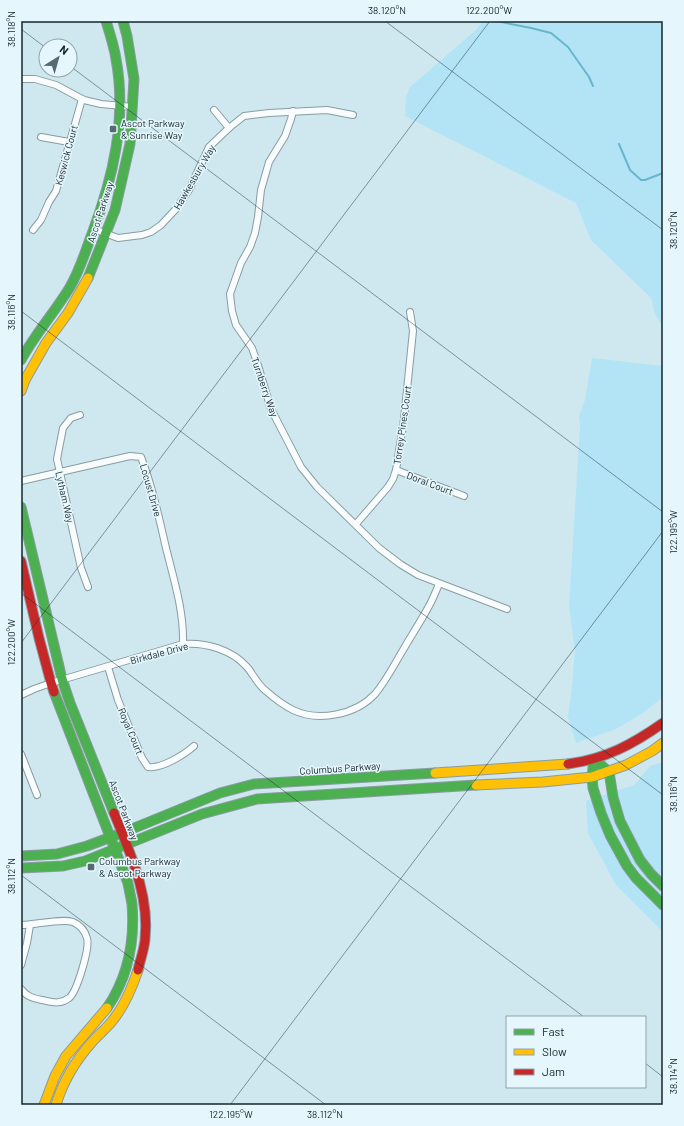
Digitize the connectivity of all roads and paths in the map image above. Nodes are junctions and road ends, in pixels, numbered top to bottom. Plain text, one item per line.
1 (106, 21) edge
2 (123, 21) edge
3 (21, 79) edge
4 (82, 99) junction
5 (120, 106) junction
6 (133, 107) junction
7 (214, 110) dead end
8 (292, 111) junction
9 (353, 115) dead end
10 (229, 128) junction
11 (41, 137) dead end
12 (69, 142) junction
13 (94, 229) junction
14 (33, 230) dead end
15 (106, 234) junction
16 (410, 312) dead end
17 (21, 360) edge
18 (21, 391) edge
19 (80, 416) dead end
20 (396, 470) junction
21 (60, 472) junction
22 (21, 481) edge
23 (464, 496) dead end
24 (21, 507) edge
25 (356, 524) junction
26 (21, 560) edge
27 (439, 584) junction
28 (88, 587) dead end
29 (507, 608) dead end
30 (183, 644) junction
31 (108, 667) junction
32 (62, 680) junction
33 (51, 683) junction
34 (21, 695) edge
35 (663, 723) edge
36 (663, 743) edge
37 (194, 746) dead end
38 (21, 754) edge
39 (594, 759) junction
40 (609, 772) junction
41 (592, 777) junction
42 (37, 795) dead end
43 (122, 833) junction
44 (110, 837) junction
45 (126, 844) junction
46 (115, 850) junction
47 (21, 856) edge
48 (21, 868) edge
49 (663, 886) edge
50 (663, 905) edge
51 (21, 925) edge
52 (30, 925) junction
53 (21, 964) edge
54 (21, 989) edge
55 (44, 1105) edge
56 (56, 1105) edge

1 - 5 main road, Ascot Parkway
2 - 6 main road, Ascot Parkway
3 - 4 street
4 - 5 street
4 - 12 street, Keswick Court
5 - 6 street
5 - 13 main road, Ascot Parkway
6 - 15 main road, Ascot Parkway
7 - 10 street
8 - 9 street, Hawkesbury Way
8 - 10 street, Hawkesbury Way
8 - 25 street, Turnberry Way
10 - 15 street, Hawkesbury Way
11 - 12 street
12 - 14 street, Keswick Court
13 - 15 street, Hawkesbury Way
13 - 17 main road, Ascot Parkway
15 - 18 main road, Ascot Parkway
16 - 20 street, Torrey Pines Court
19 - 21 street, Lytham Way
20 - 23 street, Doral Court
20 - 25 street, Torrey Pines Court
21 - 22 street, Locust Drive
21 - 28 street, Lytham Way
21 - 30 street, Locust Drive
24 - 32 main road, Ascot Parkway
25 - 27 street, Turnberry Way
26 - 33 main road
27 - 29 street, Turnberry Way
27 - 30 street, Birkdale Drive
30 - 31 street, Birkdale Drive
31 - 32 street, Birkdale Drive
31 - 37 street, Royal Court
32 - 33 street, Birkdale Drive
32 - 43 main road, Ascot Parkway
33 - 34 street, Birkdale Drive
33 - 44 main road
35 - 39 main road, Columbus Parkway
36 - 40 main road
38 - 42 street
39 - 40 main road
39 - 41 main road
39 - 43 main road, Columbus Parkway
40 - 41 main road
40 - 49 main road
41 - 45 main road
41 - 50 main road
43 - 44 main road, Columbus Parkway
43 - 45 main road, Ascot Parkway
44 - 46 main road
44 - 47 main road, Columbus Parkway
45 - 46 main road
45 - 56 main road, Ascot Parkway
46 - 48 main road
46 - 55 main road
51 - 52 street
52 - 53 street
52 - 54 street

